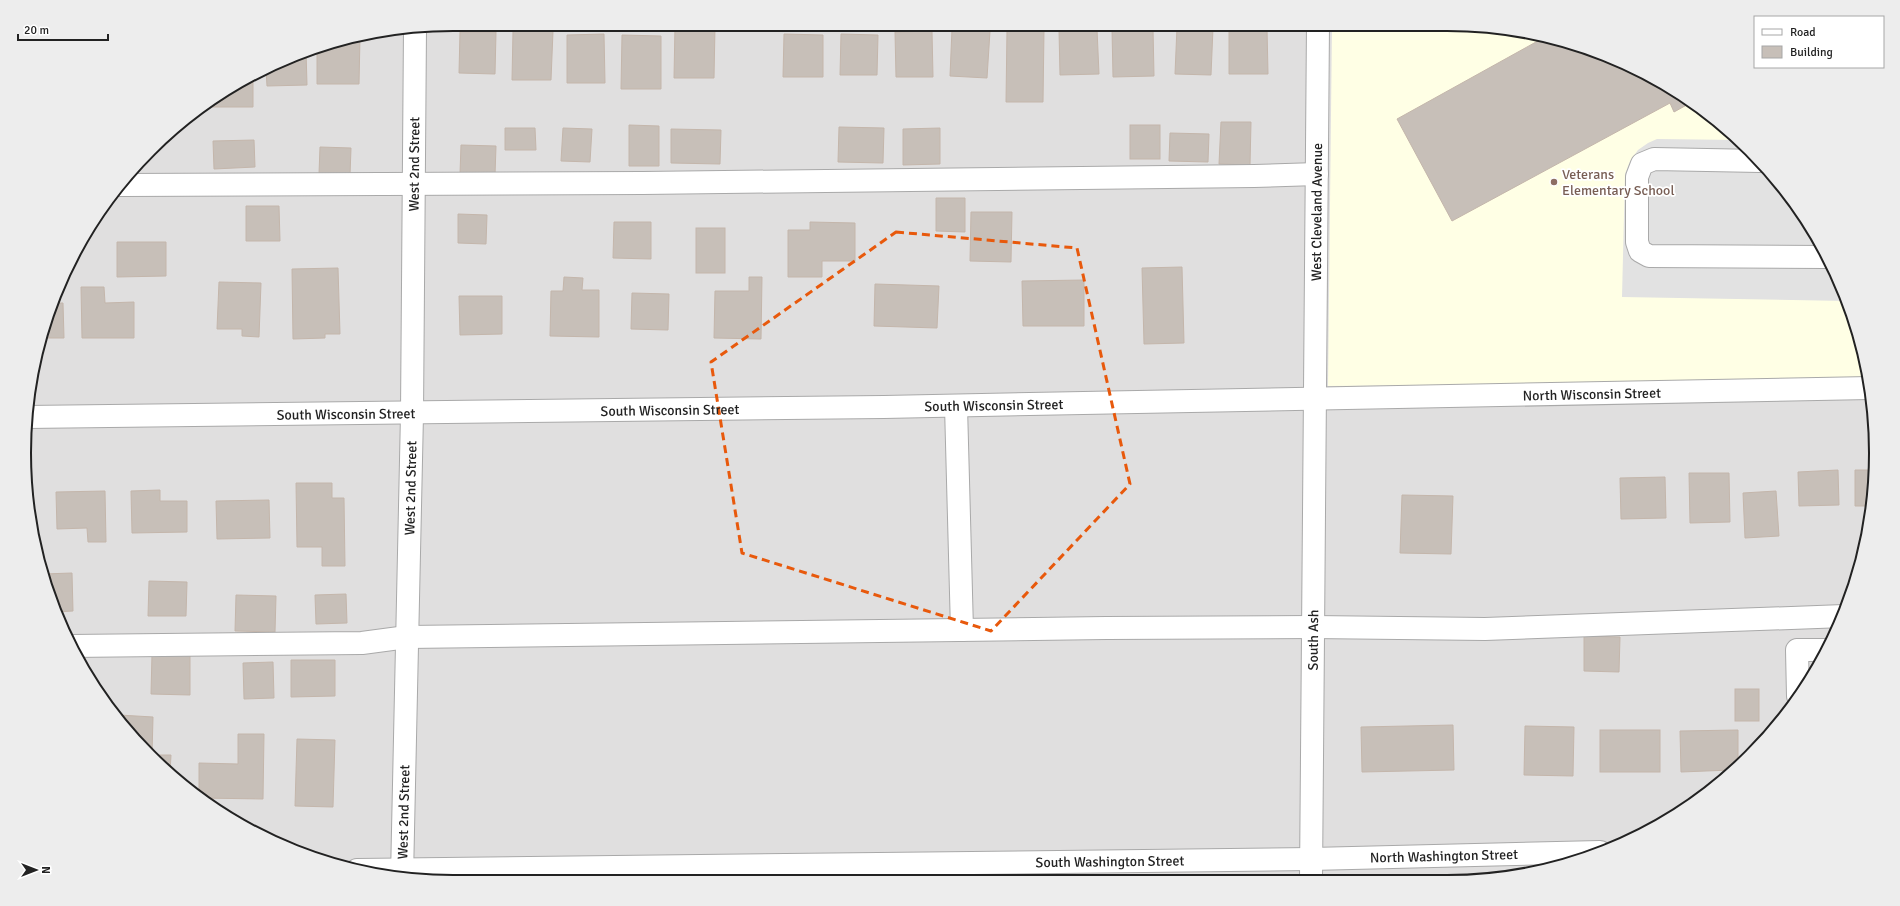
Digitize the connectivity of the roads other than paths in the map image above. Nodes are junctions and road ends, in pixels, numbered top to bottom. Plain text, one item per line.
1 (1318, 31) edge
2 (415, 33) edge
3 (1751, 162) edge
4 (1317, 174) junction
5 (413, 184) junction
6 (127, 186) edge
7 (1820, 257) edge
8 (1864, 388) edge
9 (1314, 400) junction
10 (956, 406) junction
11 (412, 414) junction
12 (33, 417) edge
13 (1836, 616) edge
14 (1313, 627) junction
15 (962, 630) junction
16 (407, 637) junction
17 (78, 646) edge
18 (1820, 650) edge
19 (1798, 687) edge
20 (1583, 853) edge
21 (1311, 869) edge
22 (402, 871) edge
23 (415, 873) edge

1 - 4 street, West Cleveland Avenue
2 - 5 street, West 2nd Street
3 - 7 street
4 - 5 street
4 - 9 street, West Cleveland Avenue
5 - 6 street
5 - 11 street, West 2nd Street
8 - 9 street, North Wisconsin Street
9 - 10 street, South Wisconsin Street
9 - 14 street, South Ash
10 - 11 street, South Wisconsin Street
10 - 15 street
11 - 12 street, South Wisconsin Street
11 - 16 street, West 2nd Street
13 - 14 street
14 - 15 street
14 - 21 street, South Ash
15 - 16 street
16 - 17 street
16 - 22 street, West 2nd Street
18 - 19 street
20 - 21 street, North Washington Street
21 - 23 street, South Washington Street

